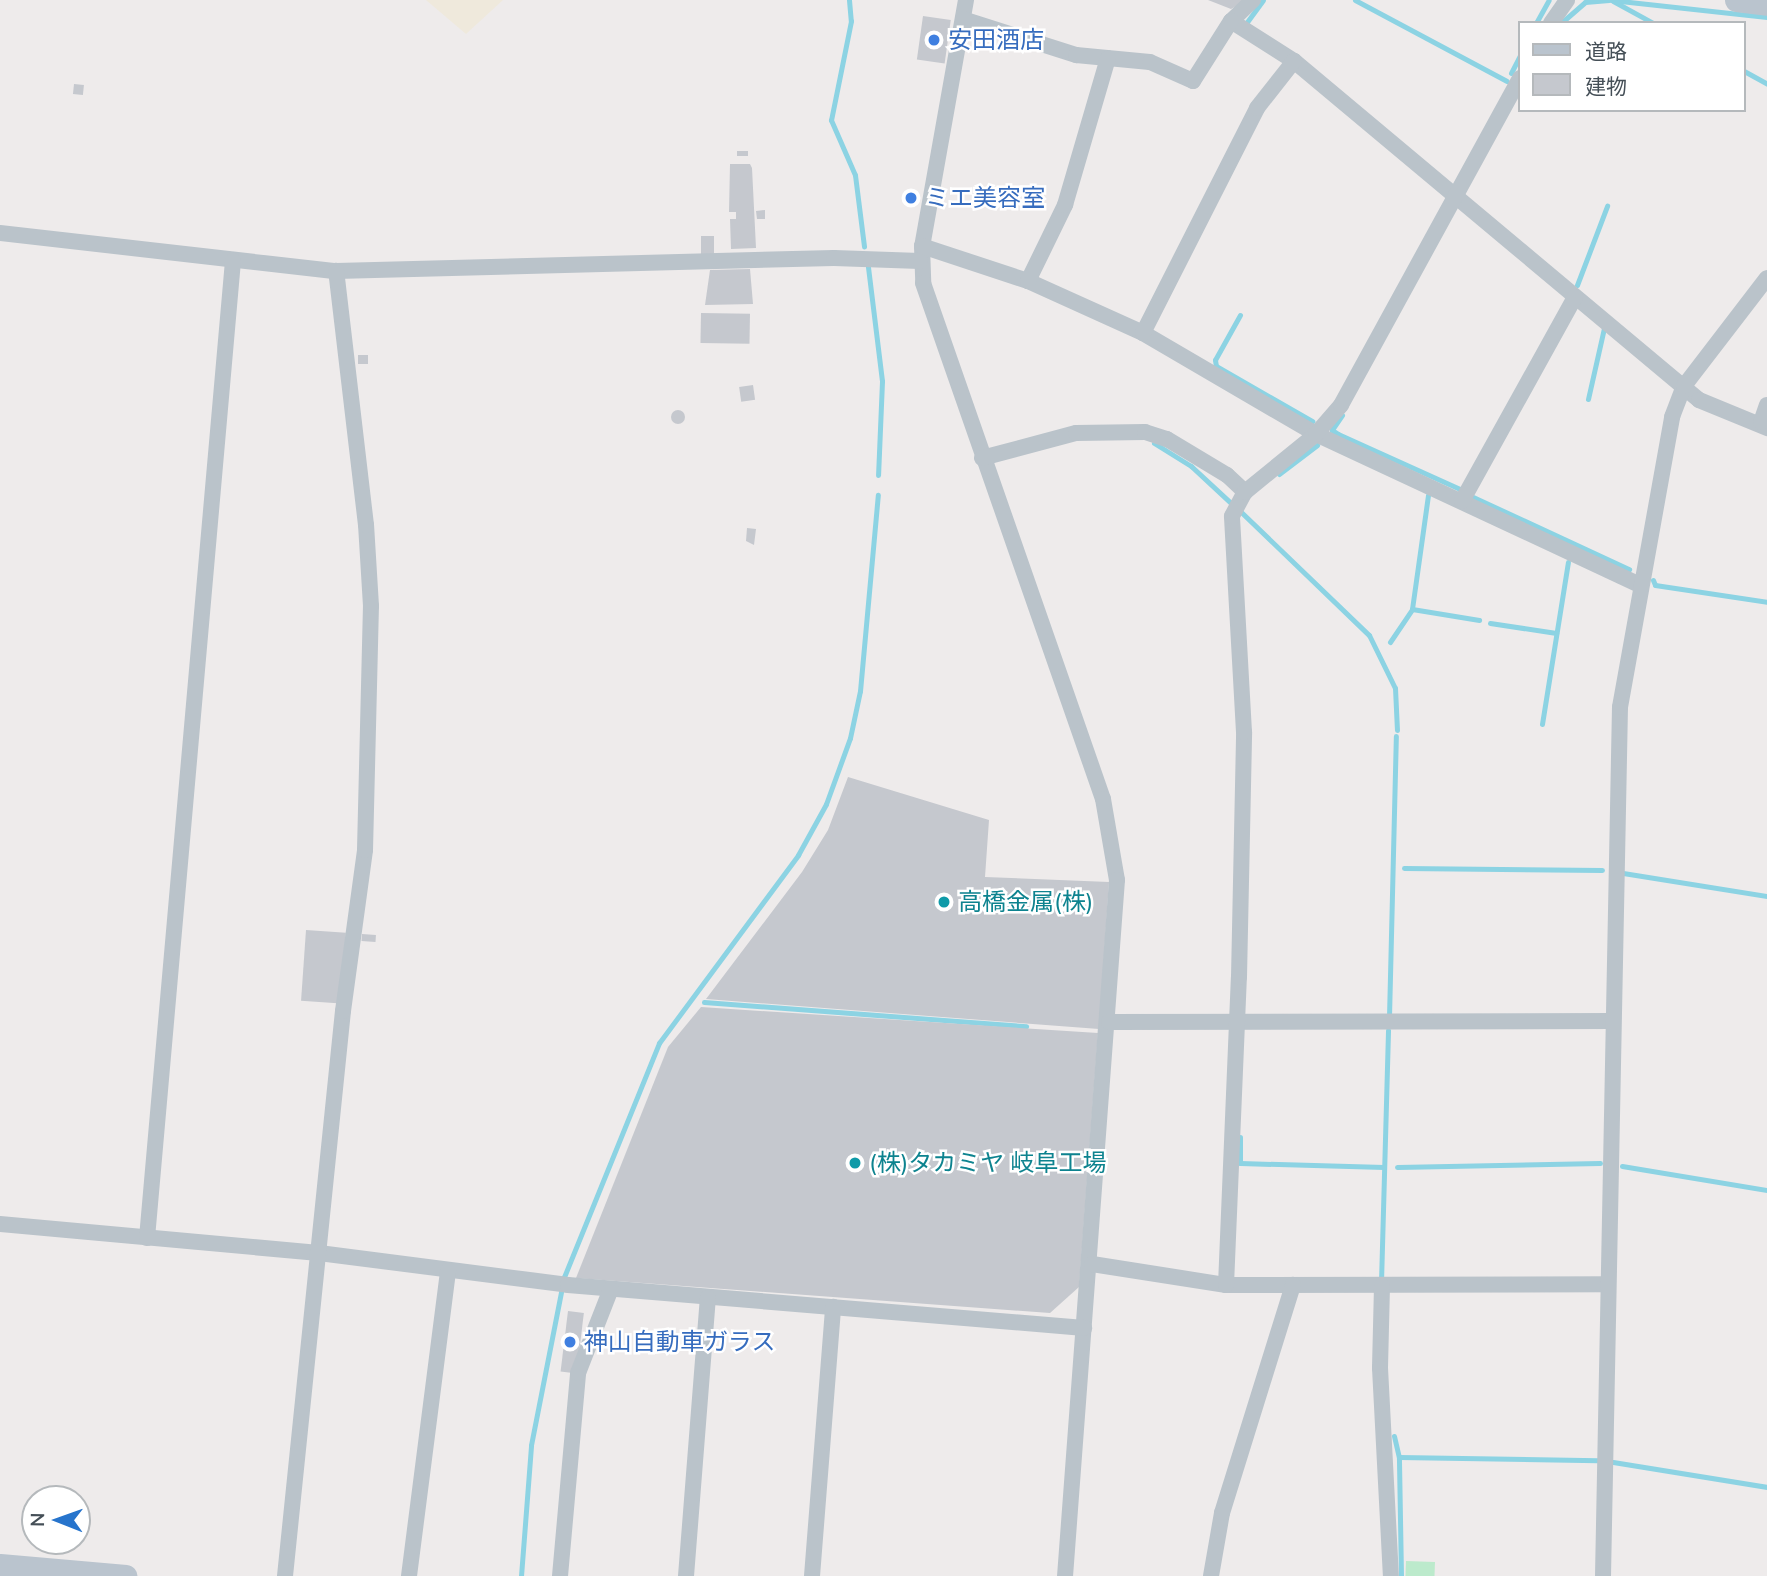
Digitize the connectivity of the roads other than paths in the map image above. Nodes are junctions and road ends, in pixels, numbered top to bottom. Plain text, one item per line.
1 (966, 0) edge
2 (1254, 0) edge
3 (1567, 0) edge
4 (1736, 0) edge
5 (1767, 4) edge
6 (963, 19) junction
7 (1231, 21) junction
8 (1552, 21) edge
9 (1108, 58) junction
10 (1294, 61) junction
11 (1518, 82) edge
12 (1454, 195) junction
13 (0, 233) edge
14 (921, 253) junction
15 (233, 261) junction
16 (336, 271) junction
17 (1767, 278) edge
18 (1028, 281) junction
19 (1575, 297) junction
20 (1143, 333) junction
21 (1684, 386) junction
22 (1767, 405) edge
23 (1764, 425) edge
24 (1316, 433) junction
25 (982, 458) junction
26 (1245, 492) junction
27 (1462, 501) junction
28 (1640, 586) junction
29 (1613, 1021) junction
30 (1109, 1022) junction
31 (1238, 1022) junction
32 (0, 1224) edge
33 (147, 1238) junction
34 (319, 1253) junction
35 (1092, 1264) junction
36 (449, 1270) junction
37 (1608, 1284) junction
38 (1226, 1285) junction
39 (1293, 1285) junction
40 (1382, 1286) junction
41 (611, 1289) junction
42 (708, 1298) junction
43 (833, 1307) junction
44 (1084, 1328) junction
45 (0, 1565) edge
46 (126, 1576) edge
47 (285, 1576) edge
48 (409, 1576) edge
49 (561, 1576) edge
50 (686, 1576) edge
51 (812, 1576) edge
52 (1065, 1576) edge
53 (1211, 1576) edge
54 (1391, 1576) edge
55 (1602, 1576) edge

1 - 6 street
2 - 7 street
3 - 8 street
4 - 5 main road
6 - 9 street
6 - 14 street
7 - 9 street
7 - 10 street
9 - 18 street
10 - 12 street
10 - 20 street
11 - 12 street
12 - 19 street
12 - 24 street
13 - 15 street
14 - 16 street
14 - 18 street
14 - 25 street
15 - 16 street
15 - 33 street
16 - 34 street
17 - 21 street
18 - 20 street
19 - 21 street
19 - 27 street
20 - 24 street
21 - 23 street
21 - 28 street
22 - 23 street
24 - 26 street
24 - 27 street
25 - 26 street
25 - 30 street
26 - 31 street
27 - 28 street
28 - 29 street
29 - 31 street
29 - 37 street
30 - 31 street
30 - 35 street
31 - 38 street
32 - 33 street
33 - 34 street
34 - 36 street
34 - 47 street
35 - 38 street
35 - 44 street
36 - 41 street
36 - 48 street
37 - 40 street
37 - 55 street
38 - 39 street
39 - 40 street
39 - 53 street
40 - 54 street
41 - 42 street
41 - 49 street
42 - 43 street
42 - 50 street
43 - 44 street
43 - 51 street
44 - 52 street
45 - 46 main road

